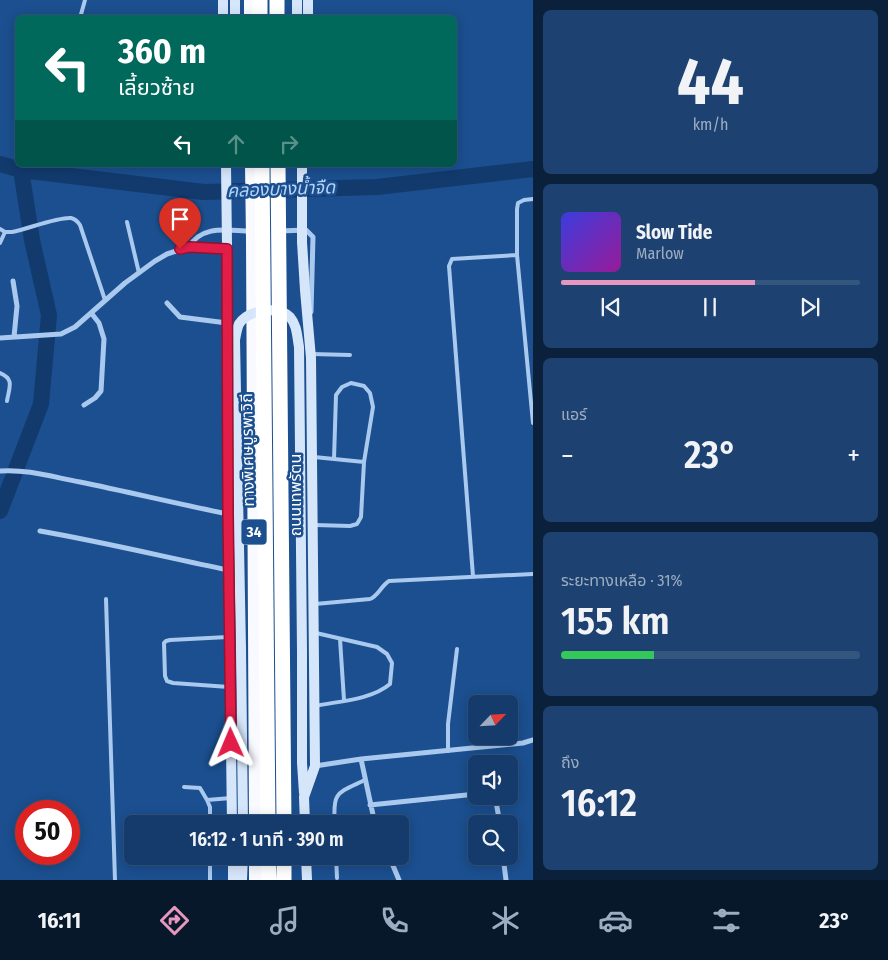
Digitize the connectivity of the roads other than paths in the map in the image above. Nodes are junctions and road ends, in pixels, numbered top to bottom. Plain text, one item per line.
1 (85, 0) edge
2 (223, 0) edge
3 (235, 0) edge
4 (251, 0) edge
5 (260, 0) edge
6 (277, 0) edge
7 (282, 0) edge
8 (297, 0) edge
9 (308, 0) edge
10 (81, 15) edge
11 (223, 15) edge
12 (235, 15) edge
13 (251, 15) edge
14 (260, 15) edge
15 (277, 15) edge
16 (282, 15) edge
17 (297, 15) edge
18 (308, 15) edge
19 (226, 167) edge
20 (252, 167) edge
21 (262, 167) edge
22 (278, 167) edge
23 (283, 167) edge
24 (302, 167) edge
25 (533, 199) edge
26 (127, 222) dead end
27 (0, 229) edge
28 (267, 231) dead end
29 (276, 231) dead end
30 (5, 232) junction
31 (0, 243) edge
32 (189, 247) junction
33 (227, 247) junction
34 (517, 255) junction
35 (140, 273) junction
36 (13, 281) dead end
37 (105, 300) junction
38 (167, 303) dead end
39 (92, 314) junction
40 (227, 323) junction
41 (309, 331) junction
42 (14, 337) junction
43 (0, 338) edge
44 (311, 354) junction
45 (350, 355) dead end
46 (0, 373) edge
47 (7, 401) dead end
48 (84, 405) dead end
49 (533, 423) edge
50 (312, 457) junction
51 (334, 459) junction
52 (364, 462) junction
53 (1, 471) edge
54 (228, 514) junction
55 (312, 525) junction
56 (40, 531) dead end
57 (229, 570) junction
58 (533, 574) edge
59 (473, 576) junction
60 (106, 599) dead end
61 (313, 604) junction
62 (314, 632) junction
63 (230, 637) junction
64 (340, 639) junction
65 (457, 649) dead end
66 (230, 687) junction
67 (344, 700) junction
68 (314, 706) junction
69 (533, 740) edge
70 (448, 751) junction
71 (361, 759) junction
72 (315, 766) junction
73 (365, 780) junction
74 (184, 787) dead end
75 (468, 795) edge
76 (304, 797) junction
77 (232, 798) junction
78 (207, 800) junction
79 (370, 805) junction
80 (210, 815) edge
81 (232, 815) edge
82 (243, 815) edge
83 (256, 815) edge
84 (268, 815) edge
85 (284, 815) edge
86 (289, 815) edge
87 (305, 815) edge
88 (334, 815) edge
89 (373, 815) edge
90 (210, 865) edge
91 (233, 865) edge
92 (243, 865) edge
93 (256, 865) edge
94 (268, 865) edge
95 (284, 865) edge
96 (290, 865) edge
97 (306, 865) edge
98 (336, 865) edge
99 (393, 865) edge
100 (504, 865) edge
101 (337, 878) dead end
102 (115, 880) edge
103 (210, 880) edge
104 (233, 880) edge
105 (242, 880) edge
106 (256, 880) edge
107 (269, 880) edge
108 (284, 880) edge
109 (290, 880) edge
110 (307, 880) edge
111 (400, 880) edge
112 (506, 880) edge

1 - 10 lane
2 - 11 main road
3 - 12 main road
4 - 13 highway
5 - 14 highway
6 - 15 highway
7 - 16 highway
8 - 17 main road
9 - 18 main road
19 - 33 main road, 34, bridge
20 - 83 highway, 34, bridge
21 - 84 highway, ทางพิเศษบูรพาวิถี, bridge
22 - 85 highway, ทางพิเศษบูรพาวิถี, bridge
23 - 86 highway, ถนนเทพรัตน / 34
24 - 41 main road, ถนนเทพรัตน, bridge
25 - 34 lane
26 - 35 lane
27 - 30 lane
28 - 32 street
29 - 41 street
30 - 31 lane
30 - 37 lane
32 - 33 street
32 - 35 street
33 - 40 main road, 34
34 - 49 lane
34 - 59 lane
35 - 37 street
36 - 42 street
37 - 39 street
38 - 40 street
39 - 42 street
39 - 48 street
40 - 54 main road, 34
41 - 44 main road, ถนนเทพรัตน
42 - 43 street
44 - 45 lane
44 - 50 main road, ถนนเทพรัตน
46 - 47 lane
50 - 51 lane
50 - 55 main road, ถนนเทพรัตน
51 - 52 lane
51 - 52 lane
52 - 55 lane
53 - 54 street
54 - 57 main road, 34
55 - 61 main road, ถนนเทพรัตน
56 - 57 street
57 - 63 main road, 34
58 - 59 lane
59 - 61 lane
60 - 102 lane
61 - 62 main road, ถนนเทพรัตน
62 - 64 lane
62 - 68 main road, ถนนเทพรัตน
63 - 66 main road, 34
63 - 66 lane
64 - 67 lane
64 - 67 lane
65 - 70 lane
66 - 77 main road, 34
67 - 68 lane
68 - 72 main road, ถนนเทพรัตน
69 - 70 street
70 - 71 street
71 - 72 street
71 - 73 street
72 - 76 main road, ถนนเทพรัตน
73 - 79 street
73 - 88 lane
74 - 78 lane
75 - 79 street
76 - 82 main road, bridge
76 - 87 main road, ถนนเทพรัตน
77 - 78 lane
77 - 81 main road, 34
78 - 80 lane
79 - 89 street
90 - 103 lane
91 - 104 main road
92 - 105 main road
93 - 106 highway
94 - 107 highway
95 - 108 highway
96 - 109 highway
97 - 110 main road
98 - 101 lane
99 - 111 street
100 - 112 street

